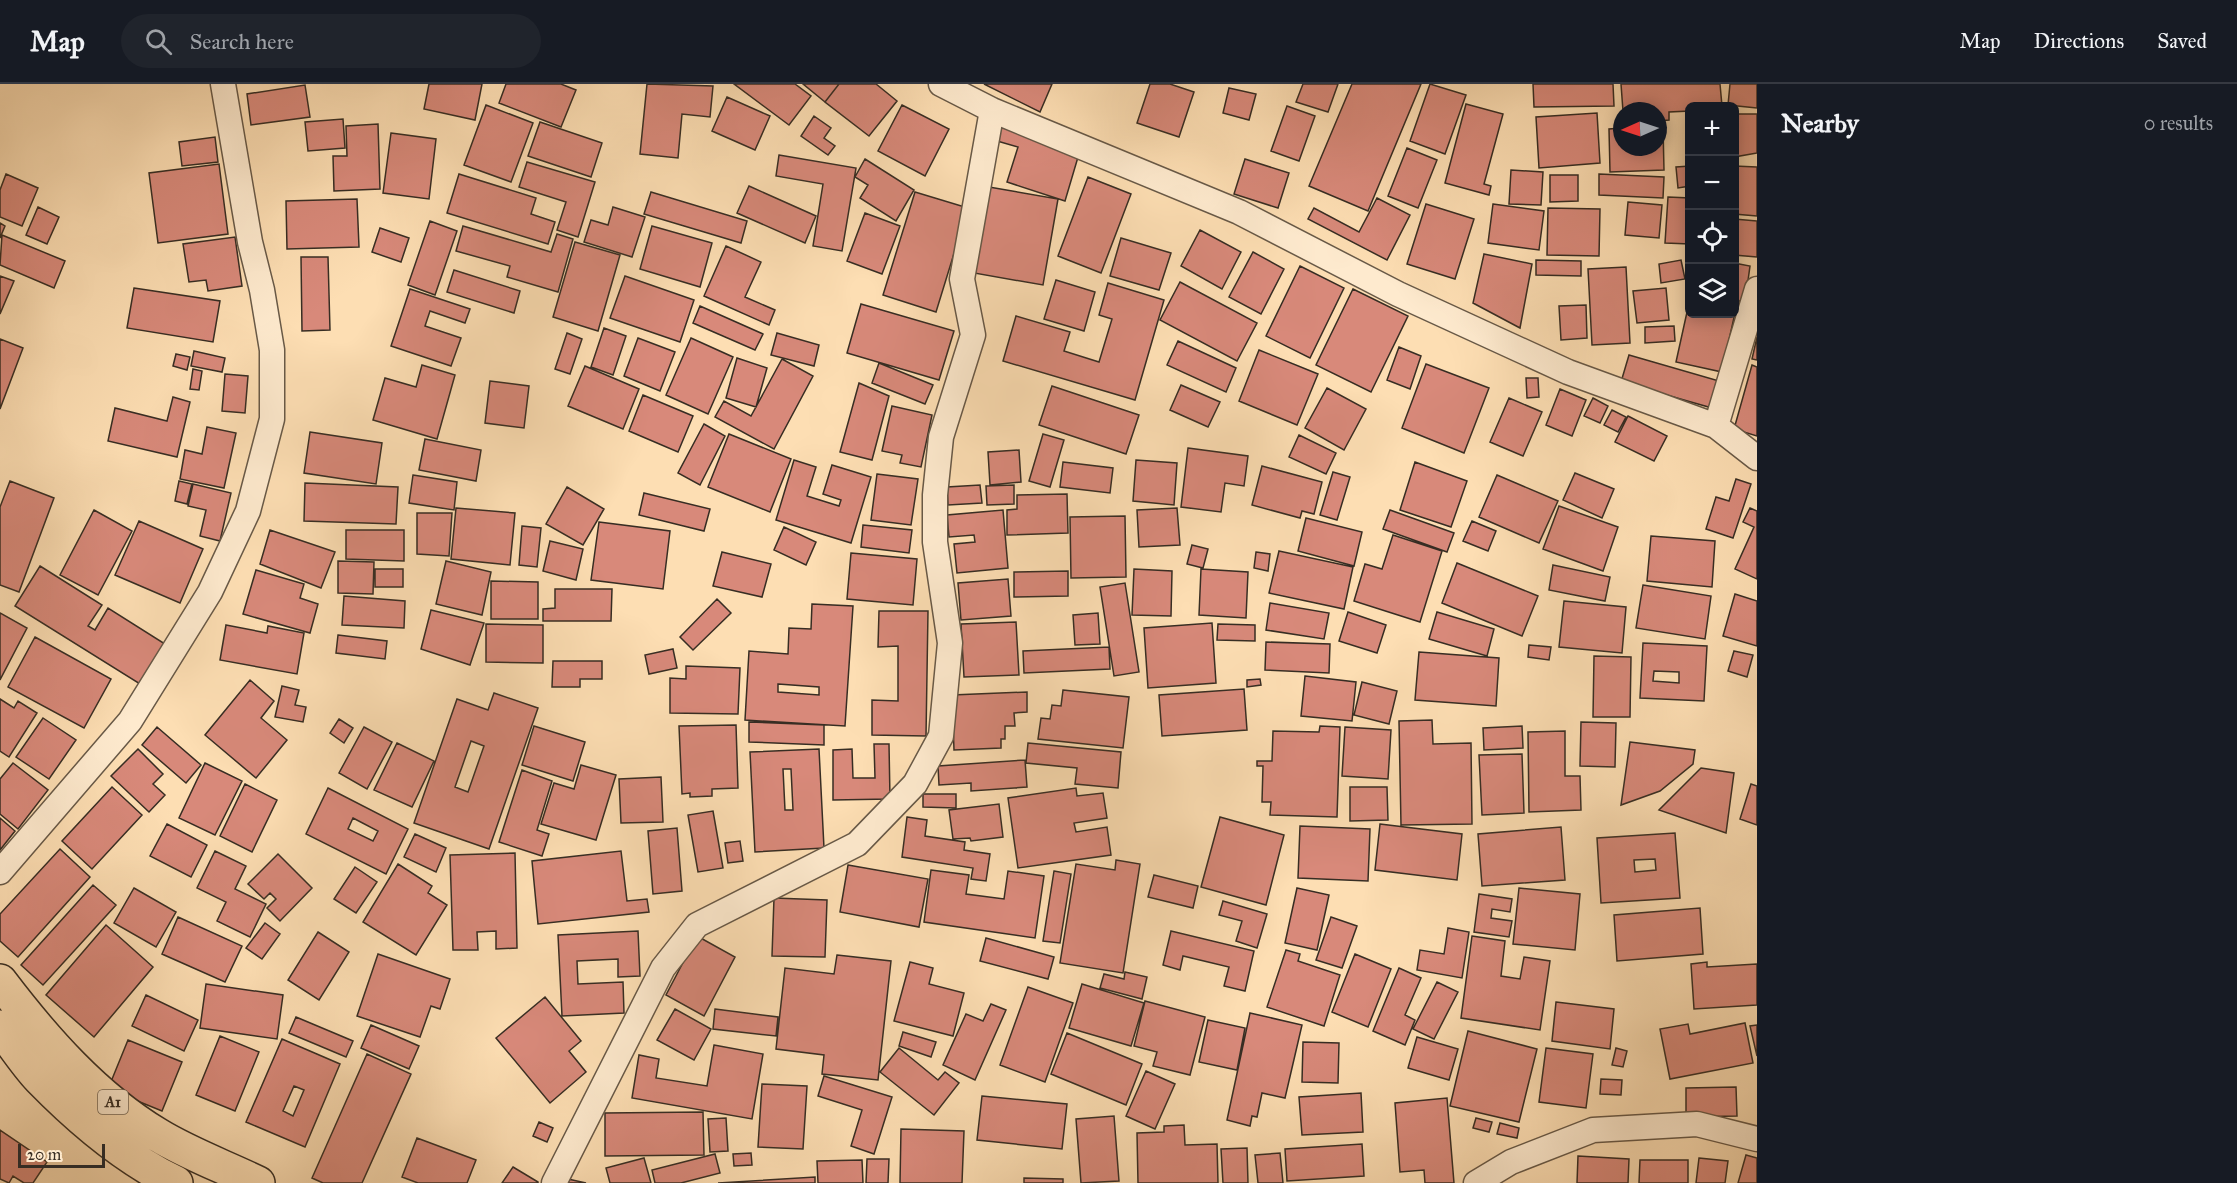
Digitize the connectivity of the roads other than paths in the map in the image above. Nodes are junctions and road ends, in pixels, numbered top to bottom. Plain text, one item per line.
1 (223, 84) edge
2 (941, 84) edge
3 (992, 110) junction
4 (1757, 289) edge
5 (1716, 426) junction
6 (1757, 458) edge
7 (0, 873) edge
8 (0, 981) edge
9 (0, 1027) edge
10 (1757, 1139) edge
11 (176, 1183) edge
12 (258, 1183) edge
13 (555, 1183) edge
14 (1476, 1183) edge

1 - 7 street
2 - 3 street
3 - 5 street
3 - 13 street
4 - 5 street
5 - 6 street
8 - 12 highway, A1
9 - 11 highway, A1
10 - 14 street

